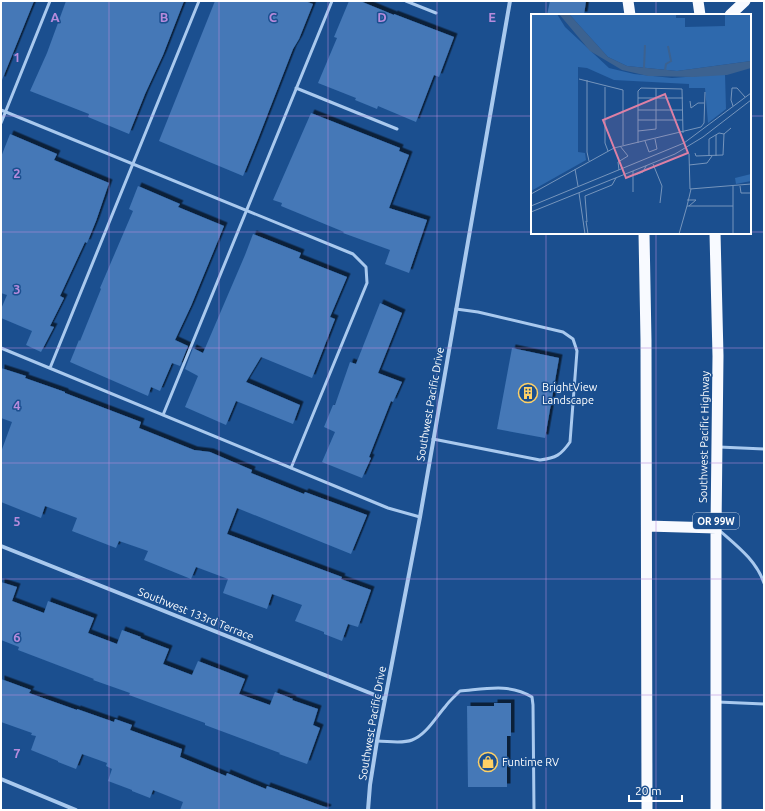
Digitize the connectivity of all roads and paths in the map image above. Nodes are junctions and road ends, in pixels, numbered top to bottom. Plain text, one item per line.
1 (50, 1) edge
2 (199, 1) edge
3 (332, 1) edge
4 (406, 1) edge
5 (510, 1) edge
6 (628, 1) edge
7 (698, 1) edge
8 (745, 1) edge
9 (436, 13) dead end
10 (630, 14) edge
11 (700, 14) edge
12 (731, 14) edge
13 (296, 88) junction
14 (1, 110) edge
15 (6, 112) junction
16 (1, 123) edge
17 (397, 129) dead end
18 (132, 163) junction
19 (247, 210) junction
20 (644, 234) edge
21 (715, 234) edge
22 (456, 309) junction
23 (1, 348) edge
24 (50, 368) junction
25 (163, 416) junction
26 (433, 439) junction
27 (717, 446) junction
28 (764, 449) edge
29 (291, 468) junction
30 (420, 517) junction
31 (646, 526) junction
32 (716, 528) junction
33 (1, 546) edge
34 (764, 583) edge
35 (385, 699) junction
36 (716, 702) junction
37 (764, 704) edge
38 (378, 741) junction
39 (1, 780) edge
40 (76, 810) edge
41 (368, 810) edge
42 (534, 810) edge
43 (647, 810) edge
44 (716, 810) edge

1 - 15 lane
2 - 18 lane
3 - 13 lane
4 - 9 lane
5 - 22 street, Southwest Pacific Drive
6 - 10 highway
7 - 11 highway
8 - 12 highway
13 - 17 lane
13 - 19 lane
14 - 15 lane
15 - 16 lane
15 - 18 lane
18 - 19 lane
18 - 24 lane
19 - 25 lane
19 - 29 lane
20 - 31 highway
21 - 27 highway, Southwest Pacific Highway / OR 99W
22 - 26 street, Southwest Pacific Drive
22 - 26 lane
23 - 24 lane
24 - 25 lane
25 - 29 lane
26 - 30 street, Southwest Pacific Drive
27 - 28 lane
27 - 32 highway, Southwest Pacific Highway / OR 99W
29 - 30 lane
30 - 35 street, Southwest Pacific Drive
31 - 32 highway
31 - 43 highway
32 - 34 lane
32 - 36 highway, Southwest Pacific Highway / OR 99W
33 - 35 street, Southwest 133rd Terrace
35 - 38 street, Southwest Pacific Drive
36 - 37 lane
36 - 44 highway, Southwest Pacific Highway / OR 99W
38 - 41 street, Southwest Pacific Drive
38 - 42 lane
39 - 40 street

